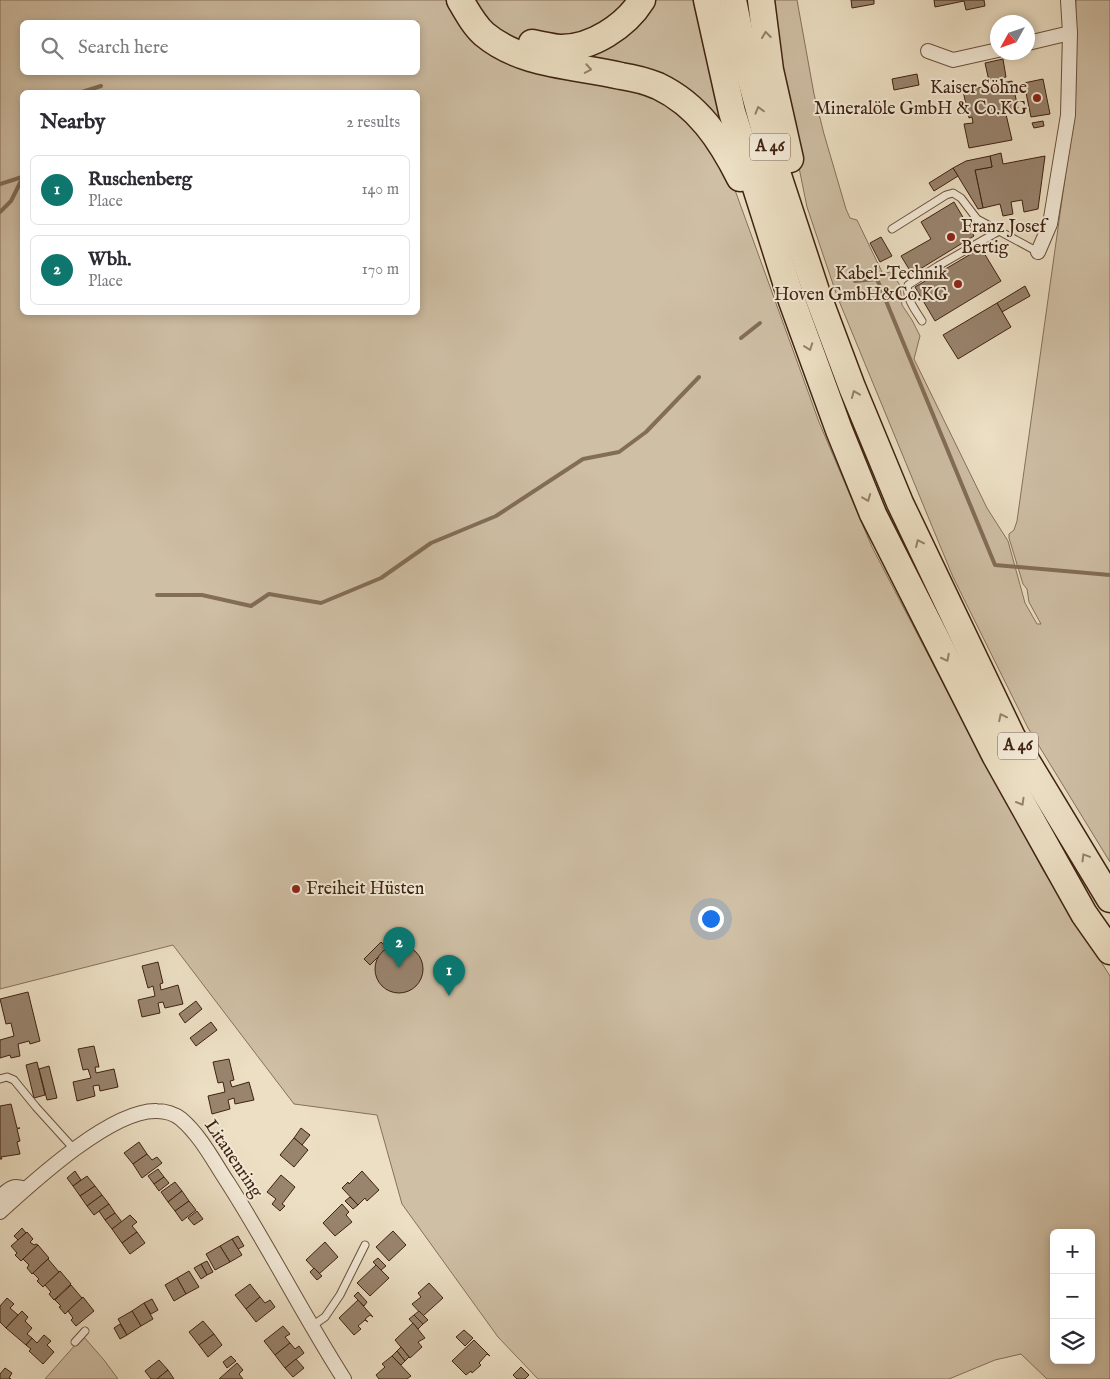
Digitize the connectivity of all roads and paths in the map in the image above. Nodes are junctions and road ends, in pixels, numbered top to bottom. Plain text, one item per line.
1 (460, 0) edge
2 (477, 0) edge
3 (642, 0) edge
4 (707, 0) edge
5 (732, 0) edge
6 (761, 0) edge
7 (1068, 0) edge
8 (1070, 33) junction
9 (1035, 41) edge
10 (928, 51) dead end
11 (990, 52) edge
12 (892, 229) dead end
13 (999, 230) junction
14 (1038, 252) joint
15 (816, 290) junction
16 (792, 301) junction
17 (922, 321) dead end
18 (1110, 898) edge
19 (1110, 951) edge
20 (0, 1079) edge
21 (74, 1149) junction
22 (25, 1189) junction
23 (0, 1197) edge
24 (0, 1212) edge
25 (365, 1245) dead end
26 (312, 1326) junction
27 (85, 1331) dead end
28 (75, 1342) dead end
29 (344, 1379) edge

1 -> 16 highway
2 - 3 highway
4 - 16 highway, A 46
15 -> 5 highway, A 46
15 -> 6 highway
7 - 8 street
8 - 9 street
8 - 14 street
10 - 11 street
12 - 13 lane
13 - 14 lane
13 - 17 lane
18 -> 15 highway, A 46
16 -> 19 highway, A 46
20 - 21 lane
21 - 22 street, Litauenring
21 - 26 street, Litauenring
22 - 23 street, Litauenring
22 - 24 street, Litauenring
25 - 26 lane
26 - 29 street, Litauenring
27 - 28 lane

